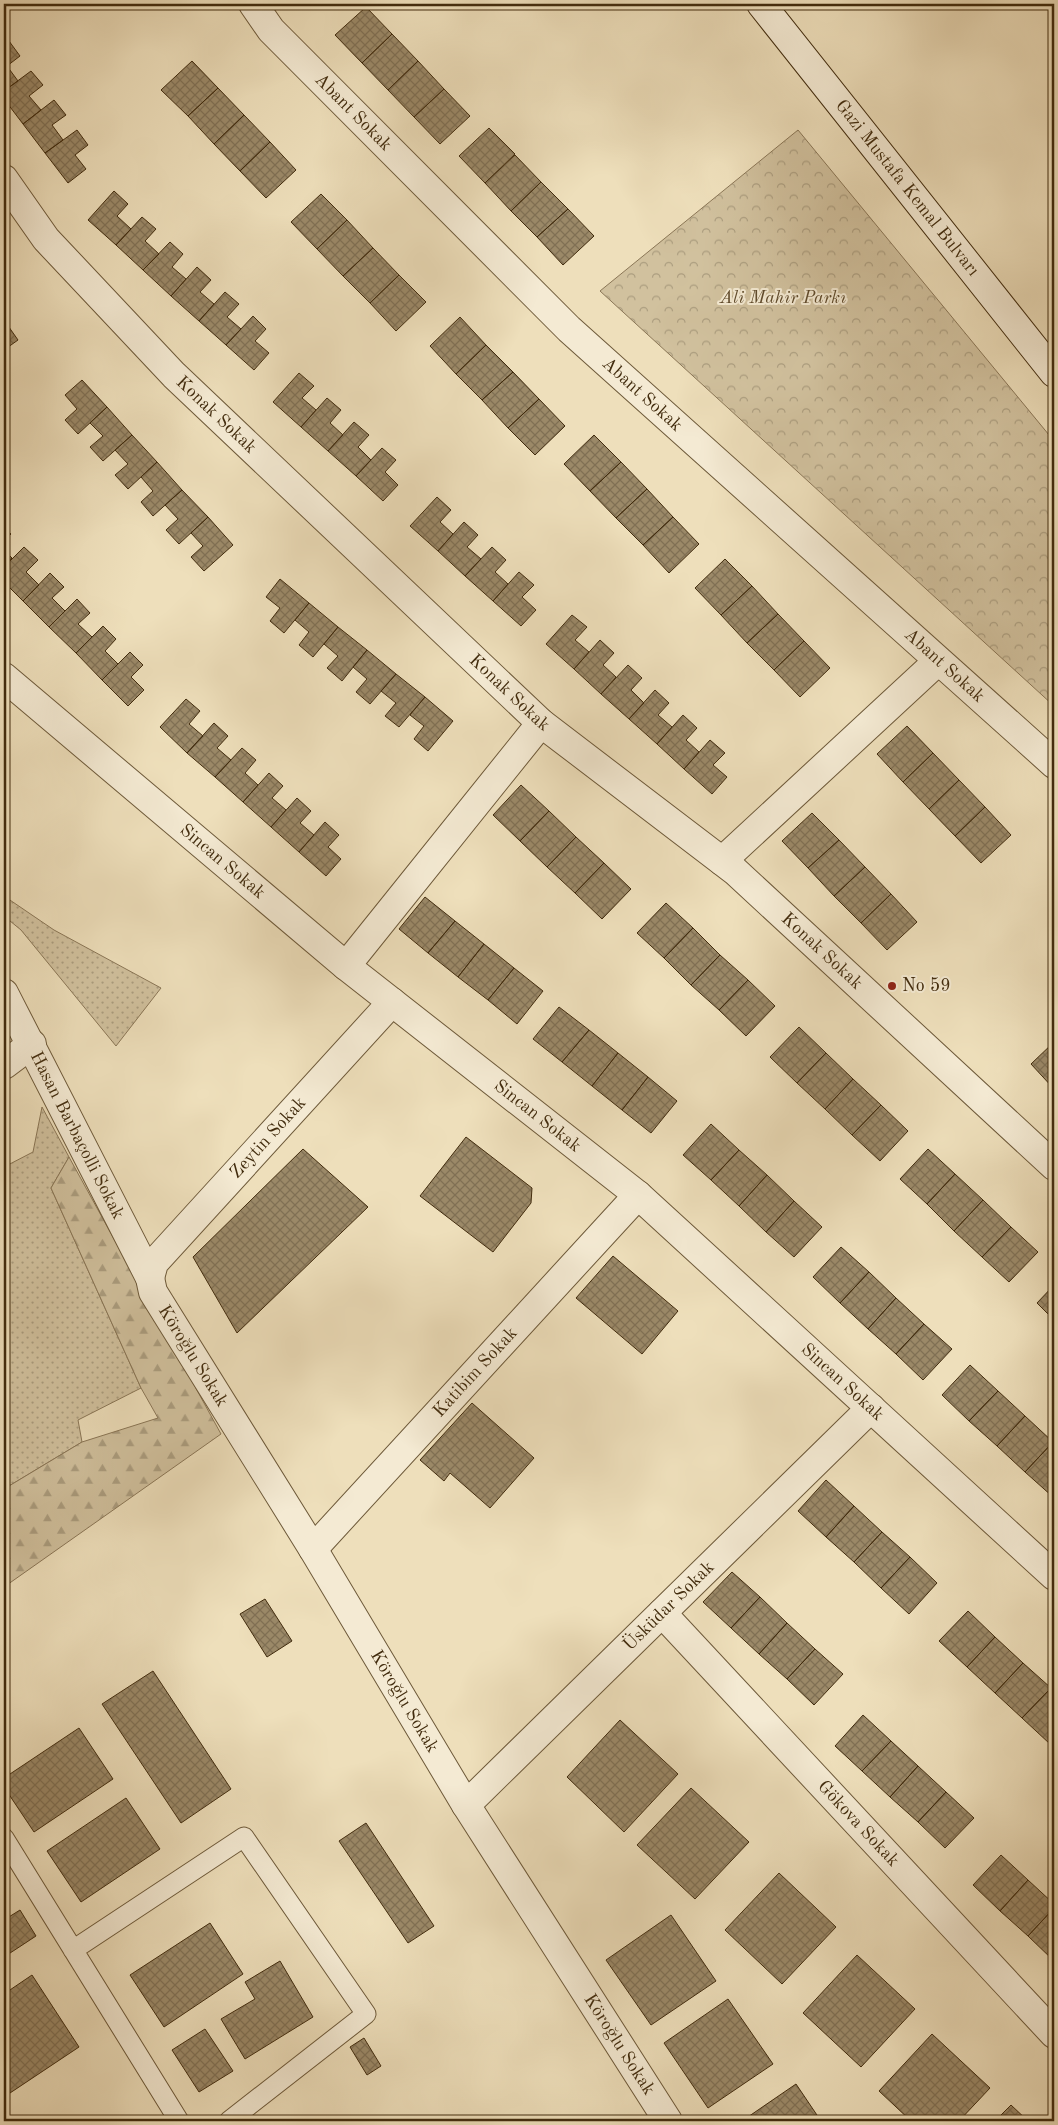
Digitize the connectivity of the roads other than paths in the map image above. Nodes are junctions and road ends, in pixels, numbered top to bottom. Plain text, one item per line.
1 (253, 4) edge
2 (761, 4) edge
3 (4, 178) edge
4 (1054, 372) edge
5 (938, 661) junction
6 (4, 678) edge
7 (541, 723) junction
8 (1054, 764) edge
9 (722, 861) junction
10 (346, 966) junction
11 (4, 993) edge
12 (392, 1002) junction
13 (32, 1044) junction
14 (4, 1065) edge
15 (1054, 1166) edge
16 (638, 1195) junction
17 (150, 1278) junction
18 (871, 1408) junction
19 (313, 1549) junction
20 (1054, 1576) edge
21 (662, 1613) junction
22 (466, 1805) junction
23 (4, 1838) edge
24 (73, 1950) junction
25 (1054, 2034) edge
26 (179, 2121) edge
27 (229, 2121) edge
28 (668, 2121) edge

1 - 5 street, Abant Sokak
2 - 4 street, Gazi Mustafa Kemal Bulvarı
3 - 7 street, Konak Sokak
5 - 8 street, Abant Sokak
5 - 9 street
6 - 10 street, Sincan Sokak
7 - 9 street, Konak Sokak
7 - 10 street
9 - 15 street, Konak Sokak
10 - 12 street, Sincan Sokak
11 - 13 street, Hasan Barbaçolli Sokak
12 - 16 street, Sincan Sokak
12 - 17 street, Zeytin Sokak
13 - 14 street
13 - 17 street, Hasan Barbaçolli Sokak
16 - 18 street, Sincan Sokak
16 - 19 street, Katibim Sokak
17 - 19 street, Köroğlu Sokak
18 - 20 street, Sincan Sokak
18 - 21 street, Üsküdar Sokak
19 - 22 street, Köroğlu Sokak
21 - 22 street, Üsküdar Sokak
21 - 25 street, Gökova Sokak
22 - 28 street, Köroğlu Sokak
23 - 24 lane
24 - 26 lane
24 - 27 lane

